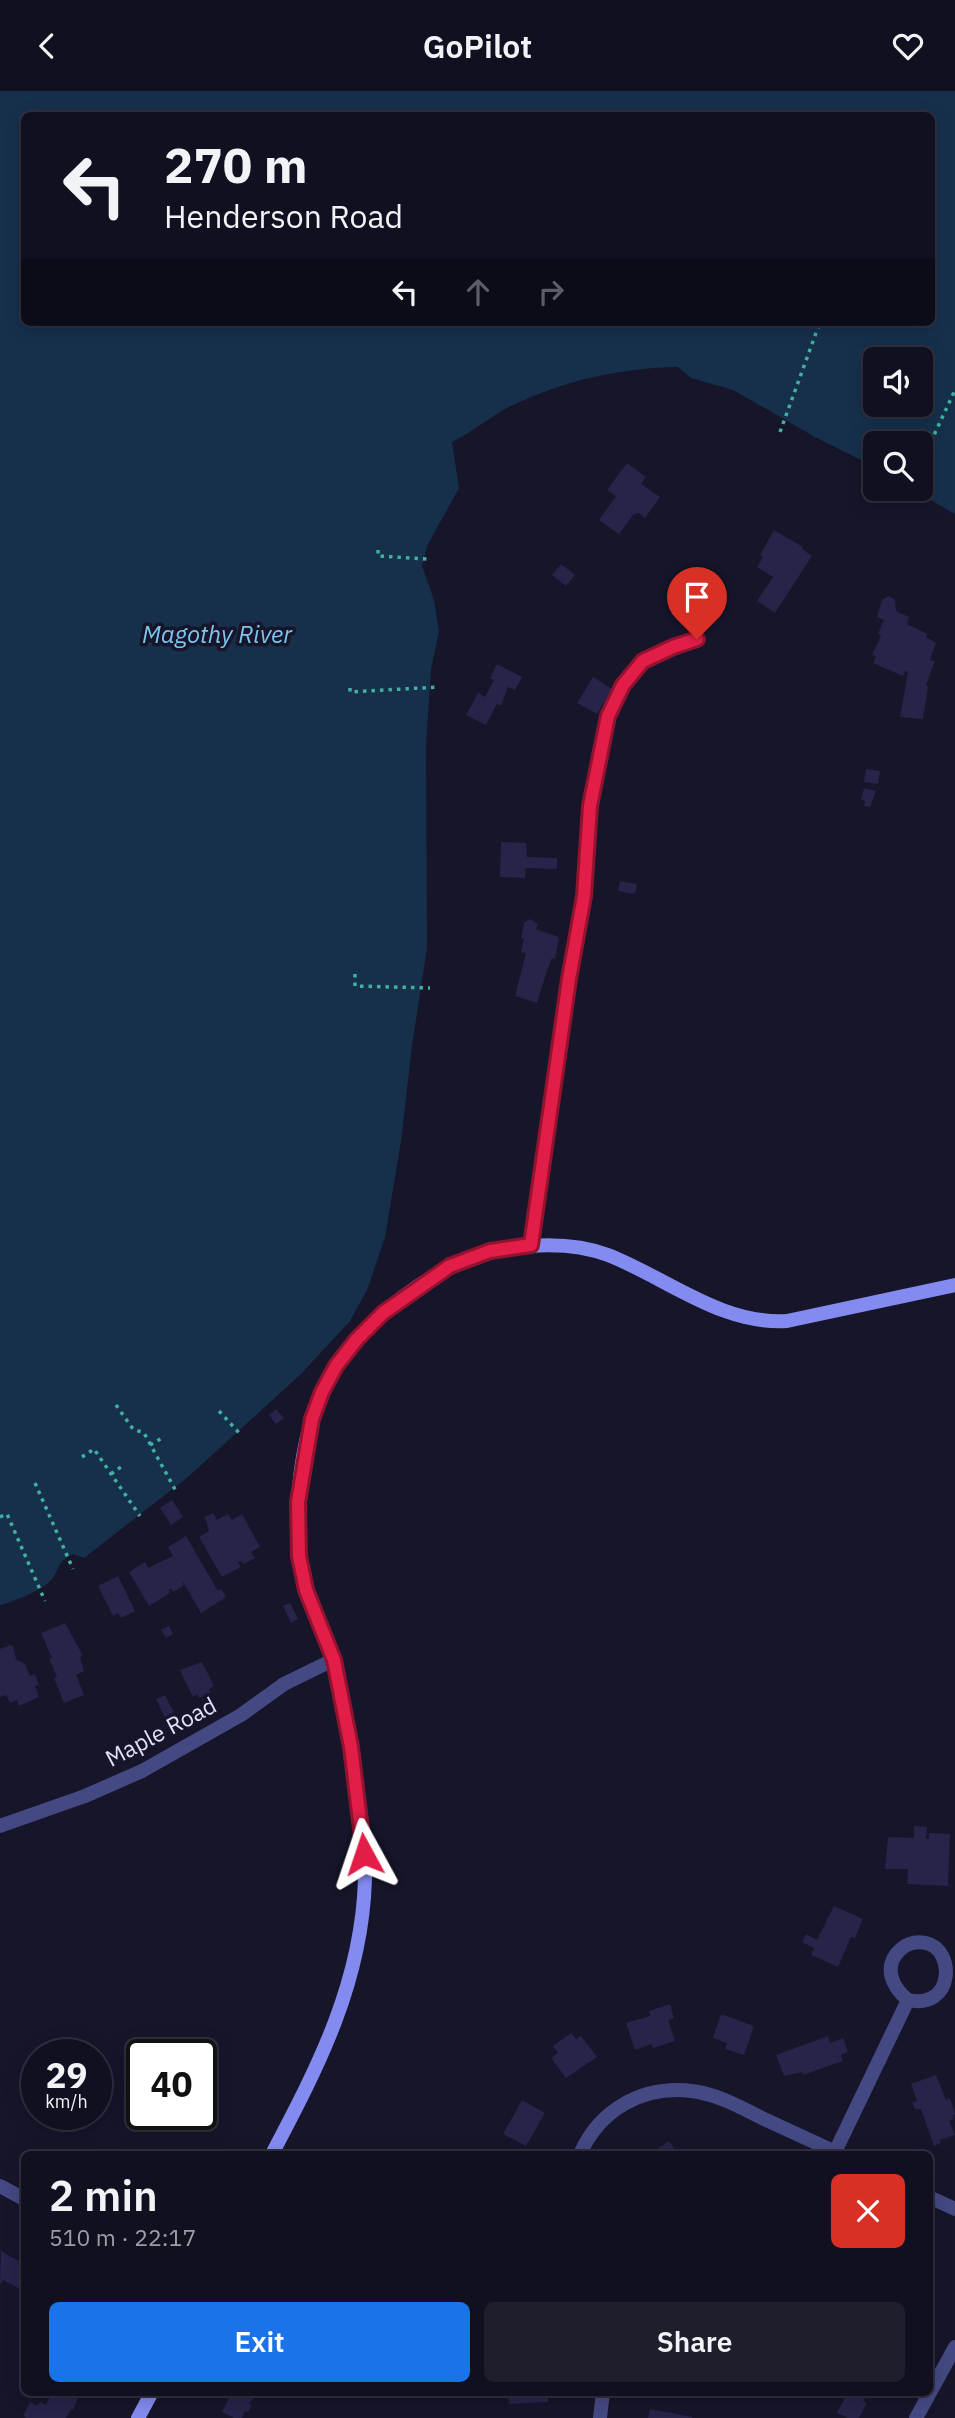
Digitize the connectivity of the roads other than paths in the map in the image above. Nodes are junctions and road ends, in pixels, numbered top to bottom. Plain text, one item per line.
1 (697, 639) dead end
2 (531, 1245) junction
3 (955, 1285) edge
4 (334, 1660) junction
5 (0, 1826) edge
6 (908, 2000) junction
7 (274, 2151) edge
8 (582, 2151) edge
9 (833, 2151) edge
10 (838, 2151) edge
11 (0, 2186) edge
12 (21, 2197) edge
13 (933, 2199) edge
14 (955, 2209) edge
15 (955, 2347) edge
16 (933, 2387) edge
17 (150, 2396) edge
18 (603, 2396) edge
19 (928, 2396) edge
20 (138, 2418) edge
21 (600, 2418) edge
22 (916, 2418) edge

1 - 2 lane
2 - 3 street
2 - 4 street
4 - 5 street, Maple Road
4 - 7 street
6 - 6 street
6 - 10 street
8 - 9 street
11 - 12 street
13 - 14 street
15 - 16 street
17 - 20 street
18 - 21 street
19 - 22 street

